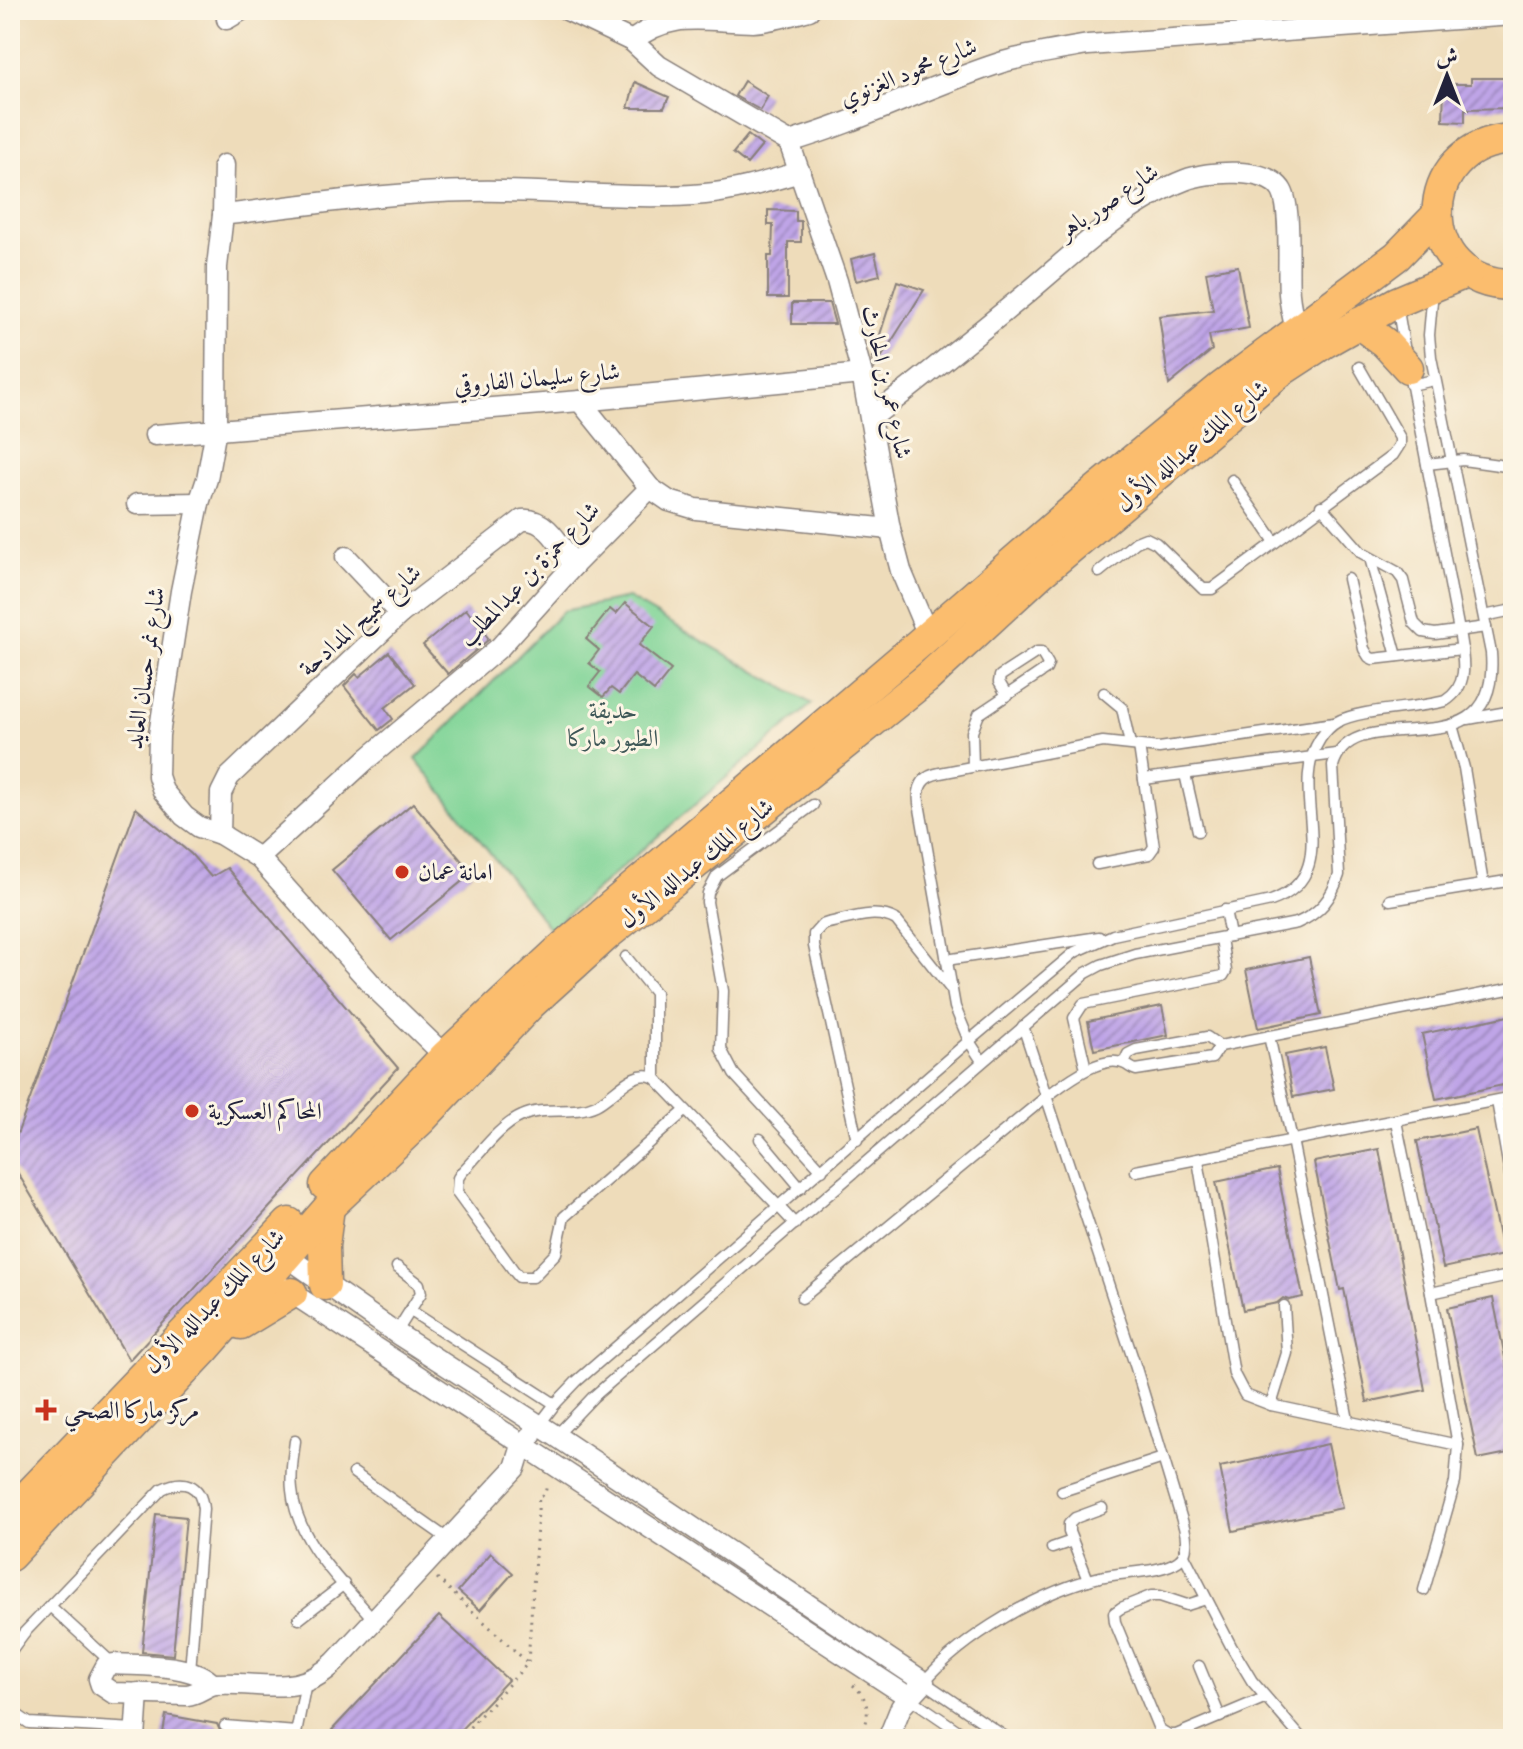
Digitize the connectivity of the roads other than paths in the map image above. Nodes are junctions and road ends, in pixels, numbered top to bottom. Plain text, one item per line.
1 (567, 10) edge
2 (809, 10) edge
3 (1513, 15) edge
4 (632, 41) junction
5 (1513, 139) edge
6 (789, 142) junction
7 (224, 165) dead end
8 (800, 172) junction
9 (223, 215) junction
10 (1437, 215) junction
11 (1397, 256) junction
12 (1468, 272) junction
13 (1513, 285) edge
14 (1433, 289) junction
15 (1397, 302) junction
16 (1358, 323) junction
17 (1296, 330) junction
18 (1359, 367) dead end
19 (862, 374) junction
20 (1418, 377) junction
21 (580, 401) junction
22 (871, 418) junction
23 (216, 429) junction
24 (155, 435) dead end
25 (1450, 460) junction
26 (1427, 464) junction
27 (1513, 467) edge
28 (1232, 480) dead end
29 (650, 488) junction
30 (199, 503) junction
31 (137, 504) dead end
32 (1459, 505) junction
33 (1321, 506) junction
34 (1437, 512) junction
35 (890, 529) junction
36 (1275, 542) junction
37 (346, 557) dead end
38 (1370, 558) junction
39 (574, 565) junction
40 (1474, 569) junction
41 (1099, 572) dead end
42 (1449, 573) junction
43 (1348, 579) dead end
44 (1513, 610) edge
45 (400, 614) junction
46 (1485, 622) junction
47 (1459, 631) junction
48 (928, 635) junction
49 (1462, 649) junction
50 (1397, 656) junction
51 (1104, 693) dead end
52 (1006, 694) junction
53 (1513, 711) edge
54 (1467, 719) junction
55 (1336, 722) junction
56 (1452, 725) junction
57 (1134, 745) junction
58 (1336, 754) junction
59 (1311, 758) junction
60 (973, 766) junction
61 (1185, 774) junction
62 (1144, 779) junction
63 (813, 805) dead end
64 (1198, 831) dead end
65 (220, 834) junction
66 (259, 858) junction
67 (1097, 864) dead end
68 (1513, 880) edge
69 (1483, 884) junction
70 (1390, 900) dead end
71 (1225, 910) junction
72 (1113, 935) junction
73 (1225, 937) junction
74 (626, 957) dead end
75 (946, 960) junction
76 (1513, 988) edge
77 (951, 989) junction
78 (1023, 1026) junction
79 (1269, 1036) junction
80 (969, 1041) junction
81 (1220, 1046) junction
82 (445, 1056) junction
83 (982, 1061) junction
84 (1124, 1063) junction
85 (1086, 1069) junction
86 (655, 1078) junction
87 (1047, 1096) junction
88 (1513, 1097) edge
89 (1497, 1101) junction
90 (686, 1110) junction
91 (1396, 1121) junction
92 (760, 1139) dead end
93 (857, 1140) junction
94 (1292, 1140) junction
95 (1198, 1160) junction
96 (822, 1170) junction
97 (1136, 1171) dead end
98 (801, 1188) junction
99 (1513, 1191) edge
100 (329, 1207) junction
101 (779, 1207) junction
102 (795, 1224) junction
103 (273, 1267) junction
104 (397, 1267) dead end
105 (1513, 1275) edge
106 (325, 1285) junction
107 (1431, 1293) junction
108 (802, 1298) dead end
109 (1284, 1306) dead end
110 (411, 1311) junction
111 (396, 1333) junction
112 (383, 1352) junction
113 (555, 1404) junction
114 (1271, 1405) junction
115 (1348, 1420) junction
116 (548, 1431) junction
117 (295, 1441) dead end
118 (1458, 1445) junction
119 (533, 1450) junction
120 (1163, 1458) junction
121 (354, 1473) dead end
122 (1062, 1491) dead end
123 (1102, 1508) dead end
124 (10, 1514) edge
125 (448, 1539) junction
126 (1072, 1541) junction
127 (1052, 1548) dead end
128 (1184, 1555) junction
129 (10, 1556) edge
130 (1088, 1580) junction
131 (344, 1584) junction
132 (1424, 1590) dead end
133 (1206, 1599) junction
134 (50, 1606) junction
135 (299, 1619) dead end
136 (373, 1619) junction
137 (10, 1652) edge
138 (114, 1664) junction
139 (1199, 1666) dead end
140 (190, 1671) junction
141 (306, 1682) junction
142 (212, 1684) junction
143 (917, 1690) junction
144 (138, 1693) junction
145 (1264, 1698) junction
146 (10, 1710) edge
147 (1220, 1717) junction
148 (225, 1726) dead end
149 (135, 1734) edge
150 (296, 1735) edge
151 (888, 1739) edge
152 (970, 1739) edge
153 (1008, 1739) edge
154 (1302, 1739) edge

1 - 4 street
2 - 4 street
3 - 6 street, شارع محمود الغزنوي
4 - 6 street
5 - 10 main road
6 - 8 street, شارع عمر بن الحارث
7 - 9 street, شارع نمر حسان العايد
8 - 9 street
8 - 19 street, شارع عمر بن الحارث
9 - 23 street, شارع نمر حسان العايد
10 - 11 main road, شارع الملك عبدالله الأول
10 - 12 main road
11 - 15 main road
11 - 17 main road, شارع الملك عبدالله الأول
12 - 13 main road
12 - 14 main road, شارع الملك عبدالله الأول
14 - 15 main road, شارع الملك عبدالله الأول
14 - 20 lane
15 - 16 main road, شارع الملك عبدالله الأول
15 - 20 lane
16 - 20 main road
16 - 100 main road, شارع الملك عبدالله الأول
17 - 22 street, شارع صور باهر
17 - 48 main road, شارع الملك عبدالله الأول
18 - 33 lane
19 - 21 street, شارع سليمان الفاروقي
19 - 22 street, شارع عمر بن الحارث
20 - 25 lane
20 - 26 lane
21 - 23 street, شارع سليمان الفاروقي
21 - 29 street
22 - 35 street, شارع عمر بن الحارث
23 - 24 street, شارع سليمان الفاروقي
23 - 30 street, شارع نمر حسان العايد
25 - 26 lane
25 - 27 lane
25 - 32 lane
26 - 34 lane
28 - 36 lane
29 - 35 street
29 - 39 street, شارع حمزة بن عبدالمطلب
30 - 31 street
30 - 65 street, شارع نمر حسان العايد
32 - 34 lane
32 - 40 lane
33 - 36 lane
33 - 38 lane
34 - 42 lane
35 - 48 street, شارع عمر بن الحارث
36 - 41 lane
37 - 45 street
38 - 47 lane
38 - 50 lane
39 - 45 street, شارع سميح المدادحة
39 - 66 street, شارع حمزة بن عبدالمطلب
40 - 42 lane
40 - 46 lane
42 - 47 lane
43 - 50 lane
44 - 46 lane
45 - 65 street, شارع سميح المدادحة
46 - 47 lane
46 - 54 lane
47 - 49 lane
48 - 82 main road, شارع الملك عبدالله الأول
49 - 50 lane
49 - 55 lane
51 - 57 lane
52 - 52 lane
52 - 60 lane
53 - 54 lane
54 - 56 lane
55 - 57 lane
55 - 59 lane
56 - 58 lane
56 - 69 lane
57 - 60 lane
57 - 62 lane
58 - 59 lane
58 - 73 lane
59 - 61 lane
59 - 71 lane
60 - 75 lane
61 - 62 lane
61 - 64 lane
62 - 67 lane
63 - 96 lane
65 - 66 street, شارع نمر حسان العايد
66 - 82 street, شارع نمر حسان العايد
68 - 69 lane
69 - 70 lane
71 - 72 lane
71 - 73 lane
72 - 75 lane
72 - 80 lane
73 - 78 lane
73 - 85 lane
74 - 86 lane
75 - 77 lane
76 - 79 lane
77 - 80 lane
77 - 93 lane
78 - 83 lane
78 - 87 lane
79 - 81 lane
79 - 94 lane
80 - 83 lane
80 - 93 lane
81 - 84 lane
81 - 84 lane
82 - 103 main road, شارع الملك عبدالله الأول
83 - 102 lane
84 - 85 lane
85 - 87 lane
86 - 90 lane
86 - 90 lane
87 - 108 lane
87 - 120 lane
88 - 89 lane
89 - 91 lane
89 - 99 lane
90 - 101 lane
91 - 94 lane
91 - 107 lane
92 - 98 lane
93 - 96 lane
94 - 95 lane
94 - 115 lane
95 - 97 lane
95 - 114 lane
96 - 98 lane
98 - 101 lane
100 - 103 main road, شارع الملك عبدالله الأول
100 - 106 main road
101 - 102 lane
101 - 113 lane
102 - 116 lane
103 - 106 street
103 - 112 street
103 - 124 main road, شارع الملك عبدالله الأول
103 - 129 main road, شارع الملك عبدالله الأول
104 - 110 lane
105 - 107 lane
106 - 111 street
107 - 118 lane
109 - 114 lane
110 - 111 lane
110 - 113 lane
111 - 112 street
111 - 116 street
112 - 119 street
113 - 116 lane
114 - 115 lane
115 - 118 lane
116 - 119 street
116 - 143 street
117 - 131 lane
118 - 132 lane
119 - 125 street
119 - 143 street
120 - 122 lane
120 - 128 lane
121 - 125 lane
123 - 126 lane
125 - 136 street
126 - 127 lane
126 - 130 lane
128 - 130 lane
128 - 133 lane
130 - 143 lane
131 - 135 lane
131 - 136 lane
133 - 145 lane
133 - 147 lane
134 - 137 lane
134 - 138 lane
134 - 140 lane
136 - 141 street
138 - 140 street
138 - 144 street
139 - 147 lane
140 - 142 street
141 - 142 street
141 - 150 lane
142 - 144 street
143 - 151 street
143 - 152 lane
143 - 153 lane
144 - 149 street
145 - 147 lane
145 - 154 lane
146 - 149 lane
148 - 150 lane

